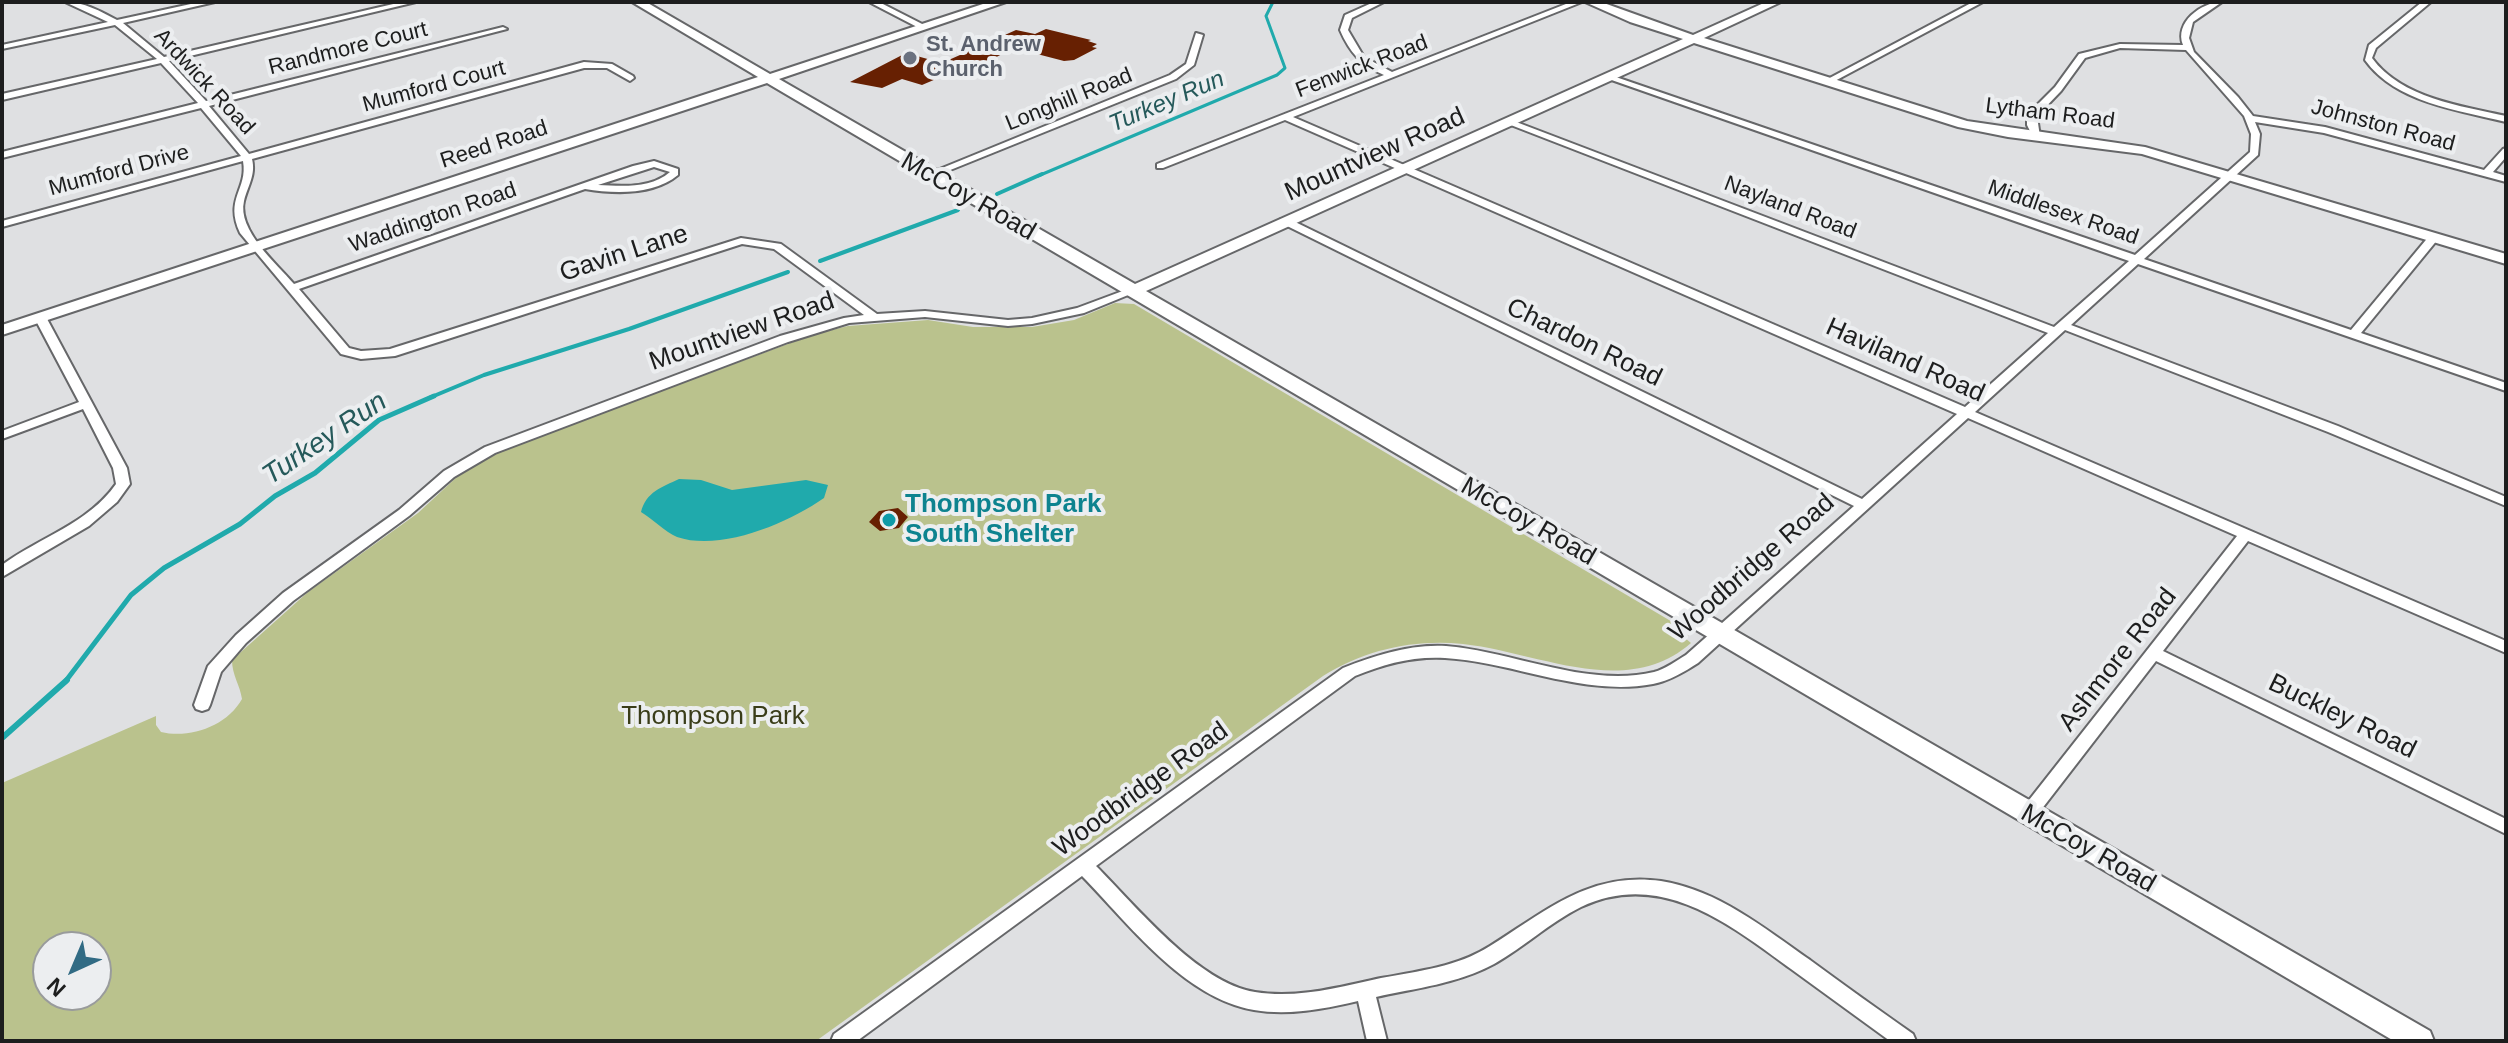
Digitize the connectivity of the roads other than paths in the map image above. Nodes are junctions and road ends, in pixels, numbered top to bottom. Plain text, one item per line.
1 (69, 2) edge
2 (211, 2) edge
3 (412, 2) edge
4 (638, 2) edge
5 (873, 2) edge
6 (1000, 2) edge
7 (1380, 2) edge
8 (1578, 2) edge
9 (1591, 2) edge
10 (1775, 2) edge
11 (1979, 2) edge
12 (2218, 2) edge
13 (2427, 2) edge
14 (116, 23) junction
15 (924, 27) junction
16 (503, 29) dead end
17 (1199, 35) dead end
18 (1693, 39) junction
19 (2, 47) edge
20 (2189, 48) junction
21 (162, 60) junction
22 (1391, 75) junction
23 (1607, 77) junction
24 (630, 78) dead end
25 (767, 78) junction
26 (1828, 81) junction
27 (2, 97) edge
28 (202, 105) junction
29 (1285, 117) junction
30 (2250, 118) junction
31 (2506, 119) edge
32 (1508, 122) junction
33 (2037, 135) junction
34 (2506, 151) edge
35 (2, 155) edge
36 (247, 157) junction
37 (1160, 166) dead end
38 (1404, 168) junction
39 (2486, 174) junction
40 (930, 175) junction
41 (2231, 176) junction
42 (2506, 179) edge
43 (588, 187) junction
44 (1285, 221) junction
45 (2, 224) edge
46 (2434, 237) junction
47 (257, 246) junction
48 (2506, 259) edge
49 (2138, 260) junction
50 (292, 288) junction
51 (1132, 291) junction
52 (872, 316) junction
53 (40, 317) junction
54 (2061, 329) junction
55 (2, 330) edge
56 (2354, 334) junction
57 (373, 356) joint
58 (2506, 387) edge
59 (85, 404) junction
60 (1966, 413) junction
61 (2, 435) edge
62 (2506, 502) edge
63 (1863, 505) junction
64 (2245, 535) junction
65 (2, 572) edge
66 (1719, 634) junction
67 (2506, 647) edge
68 (2154, 653) junction
69 (202, 705) dead end
70 (2028, 814) junction
71 (2506, 827) edge
72 (1083, 865) junction
73 (1365, 991) junction
74 (841, 1041) edge
75 (1377, 1041) edge
76 (1906, 1041) edge
77 (2420, 1041) edge

1 - 14 street, Ardwick Road
2 - 14 street
3 - 21 street
4 - 25 main road, McCoy Road
5 - 15 street
6 - 15 main road, Reed Road
7 - 22 street
8 - 22 street, Fenwick Road
9 - 18 main road, Lytham Road
10 - 18 main road, Mountview Road
11 - 26 street
12 - 20 street
13 - 31 street
14 - 19 street
14 - 21 street, Ardwick Road
15 - 25 main road, Reed Road
16 - 28 street, Randmore Court
17 - 40 street, Longhill Road
18 - 23 main road, Mountview Road
18 - 26 main road, Lytham Road
20 - 30 street
20 - 33 street
21 - 27 street
21 - 28 street, Ardwick Road
22 - 29 street, Fenwick Road
23 - 32 main road, Mountview Road
23 - 49 street, Middlesex Road
24 - 36 street, Mumford Court
25 - 40 main road, McCoy Road
25 - 47 main road, Reed Road
26 - 33 main road, Lytham Road
28 - 35 street, Randmore Court
28 - 36 street, Ardwick Road
29 - 37 street, Fenwick Road
29 - 38 street, Haviland Road
30 - 39 street, Johnston Road
30 - 41 street, Woodbridge Road
32 - 38 main road, Mountview Road
32 - 54 street, Nayland Road
33 - 41 main road, Lytham Road
34 - 39 street
36 - 45 street, Mumford Drive
36 - 47 street, Ardwick Road
38 - 44 main road, Mountview Road
38 - 60 street, Haviland Road
39 - 42 street, Johnston Road
40 - 51 main road, McCoy Road
41 - 46 main road, Lytham Road
41 - 49 street, Woodbridge Road
43 - 43 street, Waddington Road
43 - 50 street, Waddington Road
44 - 51 main road, Mountview Road
44 - 63 street, Chardon Road
46 - 48 main road, Lytham Road
46 - 56 street
47 - 50 street, Ardwick Road
47 - 53 main road, Reed Road
49 - 54 street, Woodbridge Road
49 - 56 street, Middlesex Road
50 - 57 street, Ardwick Road
51 - 52 street, Mountview Road
51 - 66 main road, McCoy Road
52 - 57 street, Gavin Lane
52 - 69 street, Mountview Road
53 - 55 main road, Reed Road
53 - 59 street
54 - 60 street, Woodbridge Road
54 - 62 street, Nayland Road
56 - 58 street, Middlesex Road
59 - 61 street
59 - 65 street
60 - 63 street, Woodbridge Road
60 - 64 street, Haviland Road
63 - 66 street, Woodbridge Road
64 - 67 street, Haviland Road
64 - 68 street, Ashmore Road
66 - 70 main road, McCoy Road
66 - 72 street, Woodbridge Road
68 - 70 street, Ashmore Road
68 - 71 street, Buckley Road
70 - 77 main road, McCoy Road
72 - 73 street
72 - 74 street, Woodbridge Road
73 - 75 street
73 - 76 street

